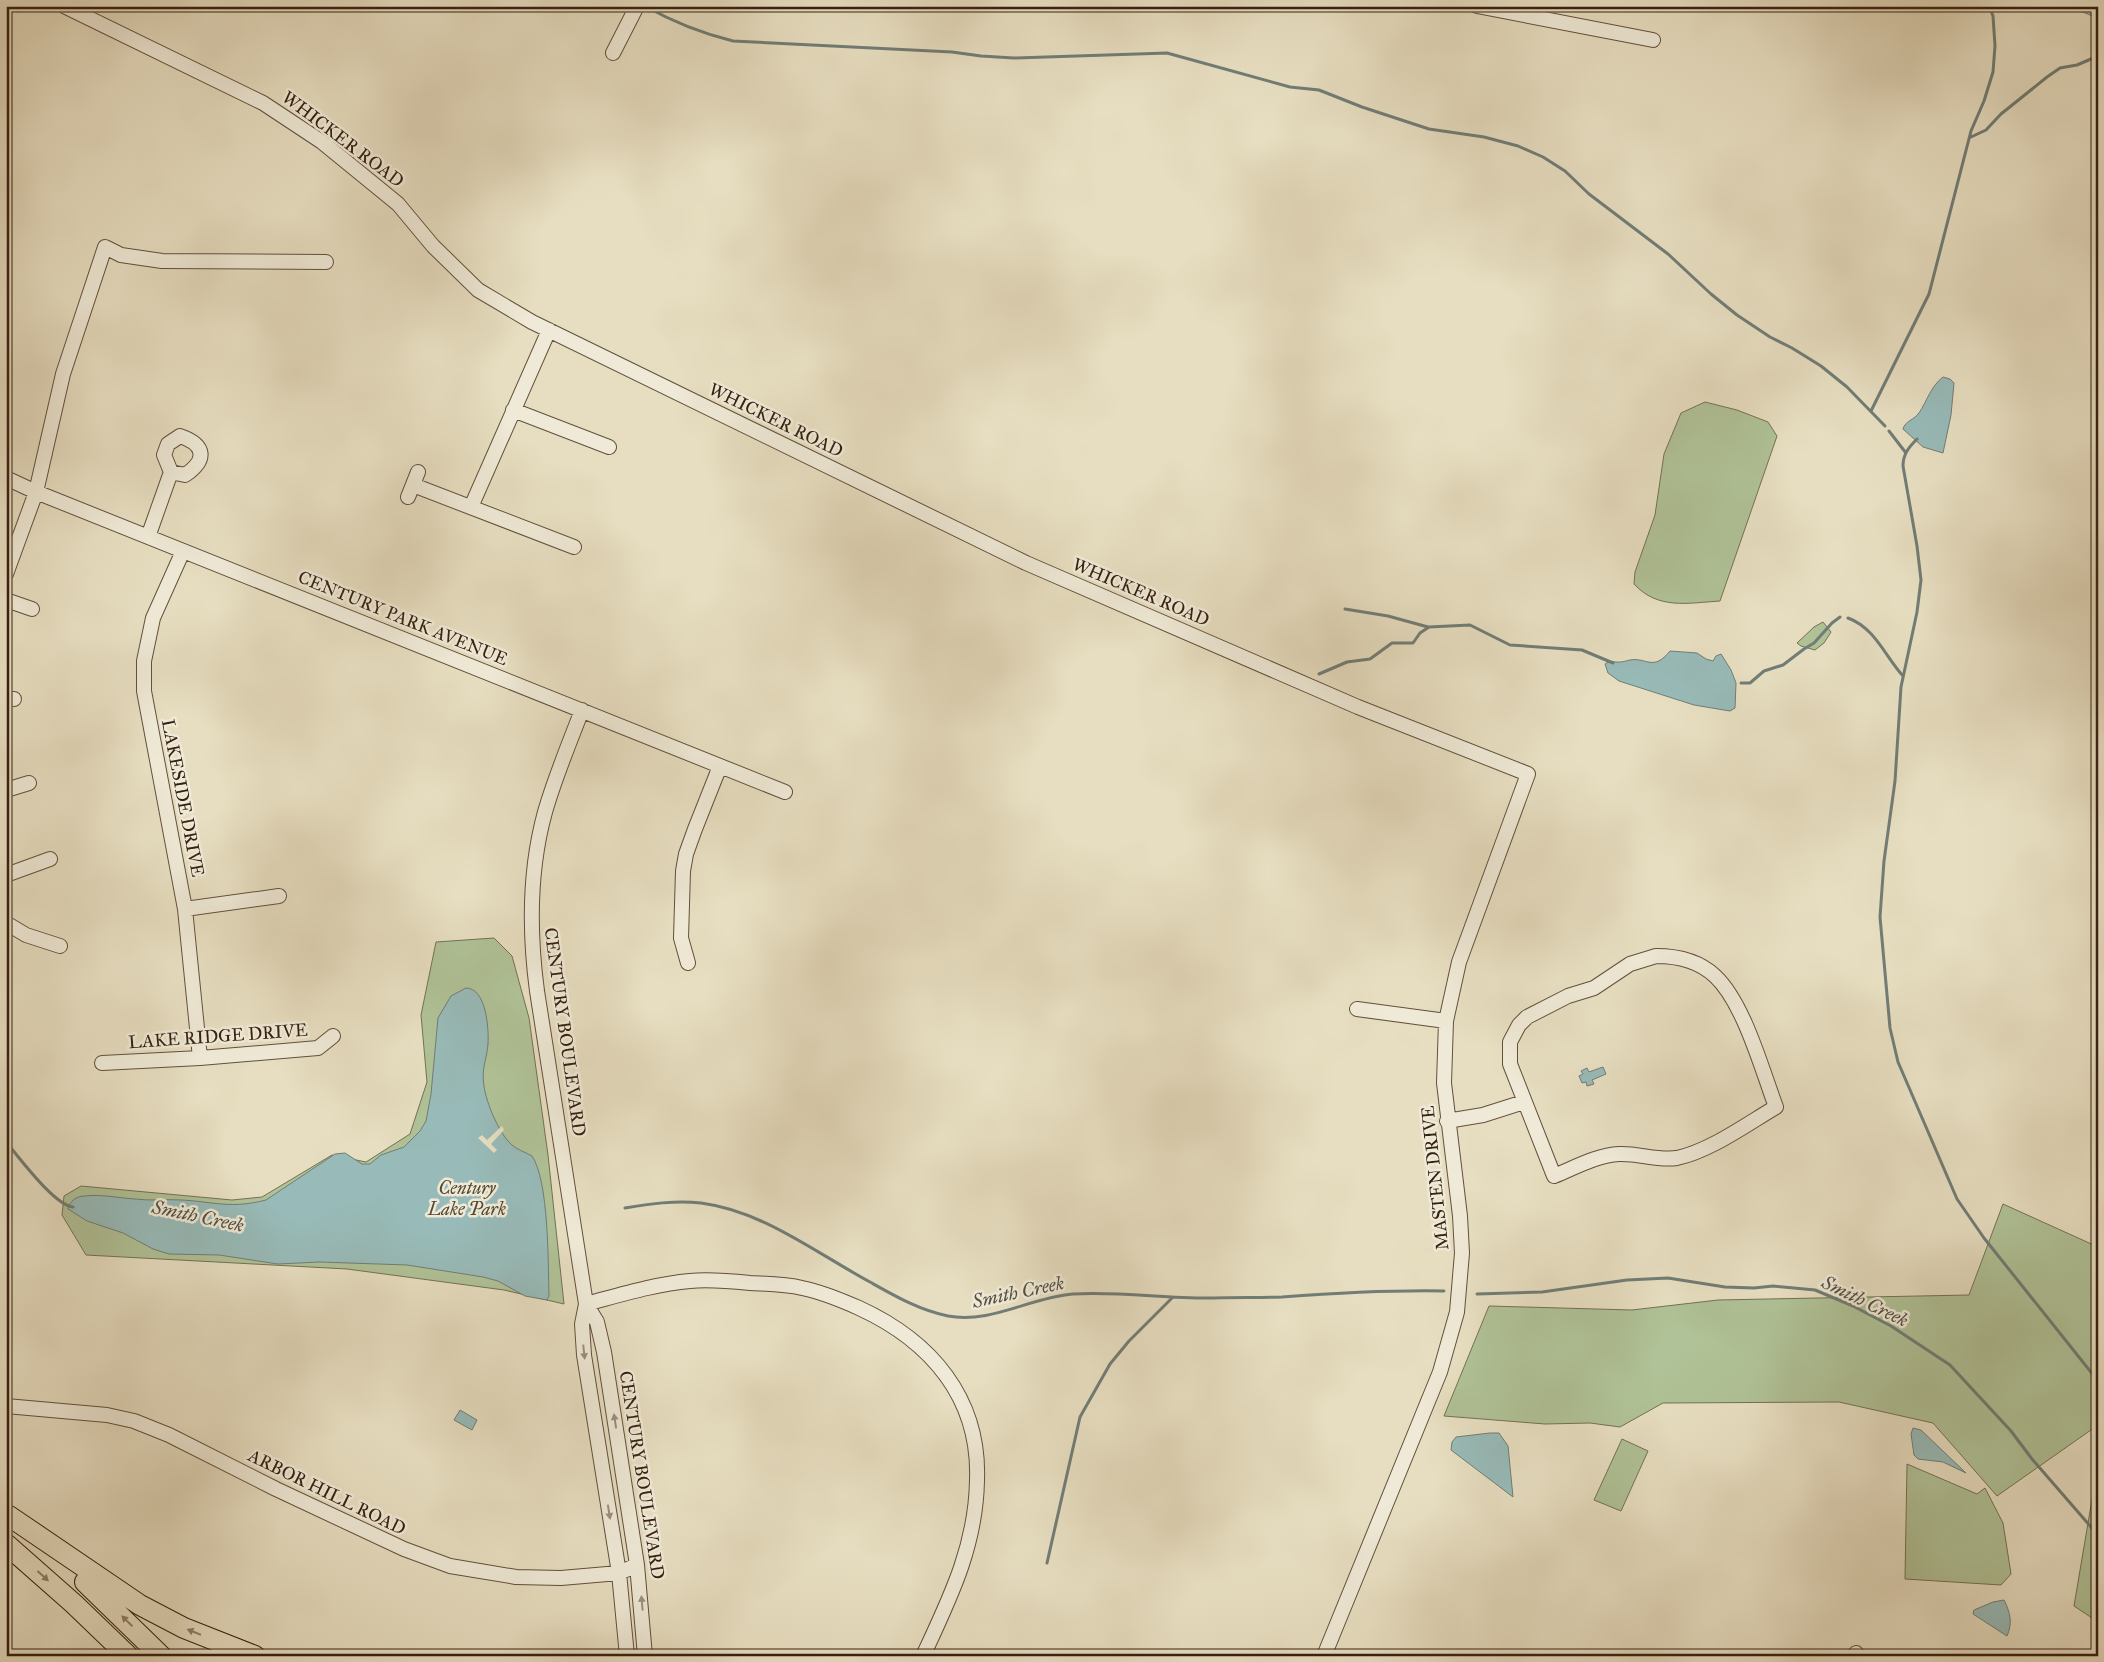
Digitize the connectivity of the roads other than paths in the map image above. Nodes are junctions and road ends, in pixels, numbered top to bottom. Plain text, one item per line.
1 (64, 6) edge
2 (637, 6) edge
3 (1477, 6) edge
4 (1653, 40) dead end
5 (613, 54) dead end
6 (326, 262) dead end
7 (549, 330) junction
8 (514, 410) junction
9 (609, 447) dead end
10 (171, 472) dead end
11 (6, 478) edge
12 (413, 485) dead end
13 (36, 492) junction
14 (471, 508) junction
15 (148, 537) junction
16 (574, 547) dead end
17 (183, 550) junction
18 (6, 574) edge
19 (6, 600) edge
20 (32, 609) dead end
21 (582, 710) junction
22 (720, 766) junction
23 (1528, 774) joint
24 (29, 782) dead end
25 (6, 790) edge
26 (785, 792) dead end
27 (50, 859) dead end
28 (6, 875) edge
29 (279, 896) dead end
30 (185, 909) junction
31 (6, 923) edge
32 (60, 946) dead end
33 (688, 963) dead end
34 (1357, 1009) dead end
35 (1446, 1021) junction
36 (333, 1036) dead end
37 (200, 1058) junction
38 (102, 1063) dead end
39 (1524, 1102) junction
40 (1448, 1121) junction
41 (586, 1304) junction
42 (591, 1396) junction
43 (611, 1396) junction
44 (6, 1406) edge
45 (8, 1515) edge
46 (6, 1544) edge
47 (637, 1565) junction
48 (619, 1573) junction
49 (128, 1656) edge
50 (161, 1656) edge
51 (256, 1656) edge
52 (627, 1656) edge
53 (646, 1656) edge
54 (923, 1656) edge
55 (1324, 1656) edge
56 (1854, 1656) edge
57 (1858, 1656) edge

1 - 7 street, WHICKER ROAD
2 - 5 street
3 - 4 street
6 - 13 street
7 - 8 street
7 - 23 street, WHICKER ROAD
8 - 9 street
8 - 14 street
10 - 15 street
11 - 13 street, CENTURY PARK AVENUE
12 - 14 street
13 - 15 street, CENTURY PARK AVENUE
13 - 18 street
14 - 16 street
15 - 17 street, CENTURY PARK AVENUE
17 - 21 street, CENTURY PARK AVENUE
17 - 30 street, LAKESIDE DRIVE
19 - 20 street
21 - 22 street, CENTURY PARK AVENUE
21 - 41 street, CENTURY BOULEVARD
22 - 26 street, CENTURY PARK AVENUE
22 - 33 street
23 - 35 street, MASTEN DRIVE
24 - 25 street
27 - 28 street
29 - 30 street
30 - 37 street, LAKESIDE DRIVE
31 - 32 street
34 - 35 street
35 - 40 street, MASTEN DRIVE
36 - 37 street, LAKE RIDGE DRIVE
37 - 38 street, LAKE RIDGE DRIVE
39 - 39 street
39 - 40 street
40 - 55 street, MASTEN DRIVE
41 -> 42 street, CENTURY BOULEVARD
41 - 43 street, CENTURY BOULEVARD
41 - 54 street
42 - 43 street
42 -> 48 street, CENTURY BOULEVARD
47 -> 43 street, CENTURY BOULEVARD
44 - 48 street, ARBOR HILL ROAD
50 -> 45 highway
51 -> 45 highway
46 -> 49 highway
47 - 48 street, ARBOR HILL ROAD
53 -> 47 street, CENTURY BOULEVARD
48 - 52 street, CENTURY BOULEVARD
56 - 57 street

